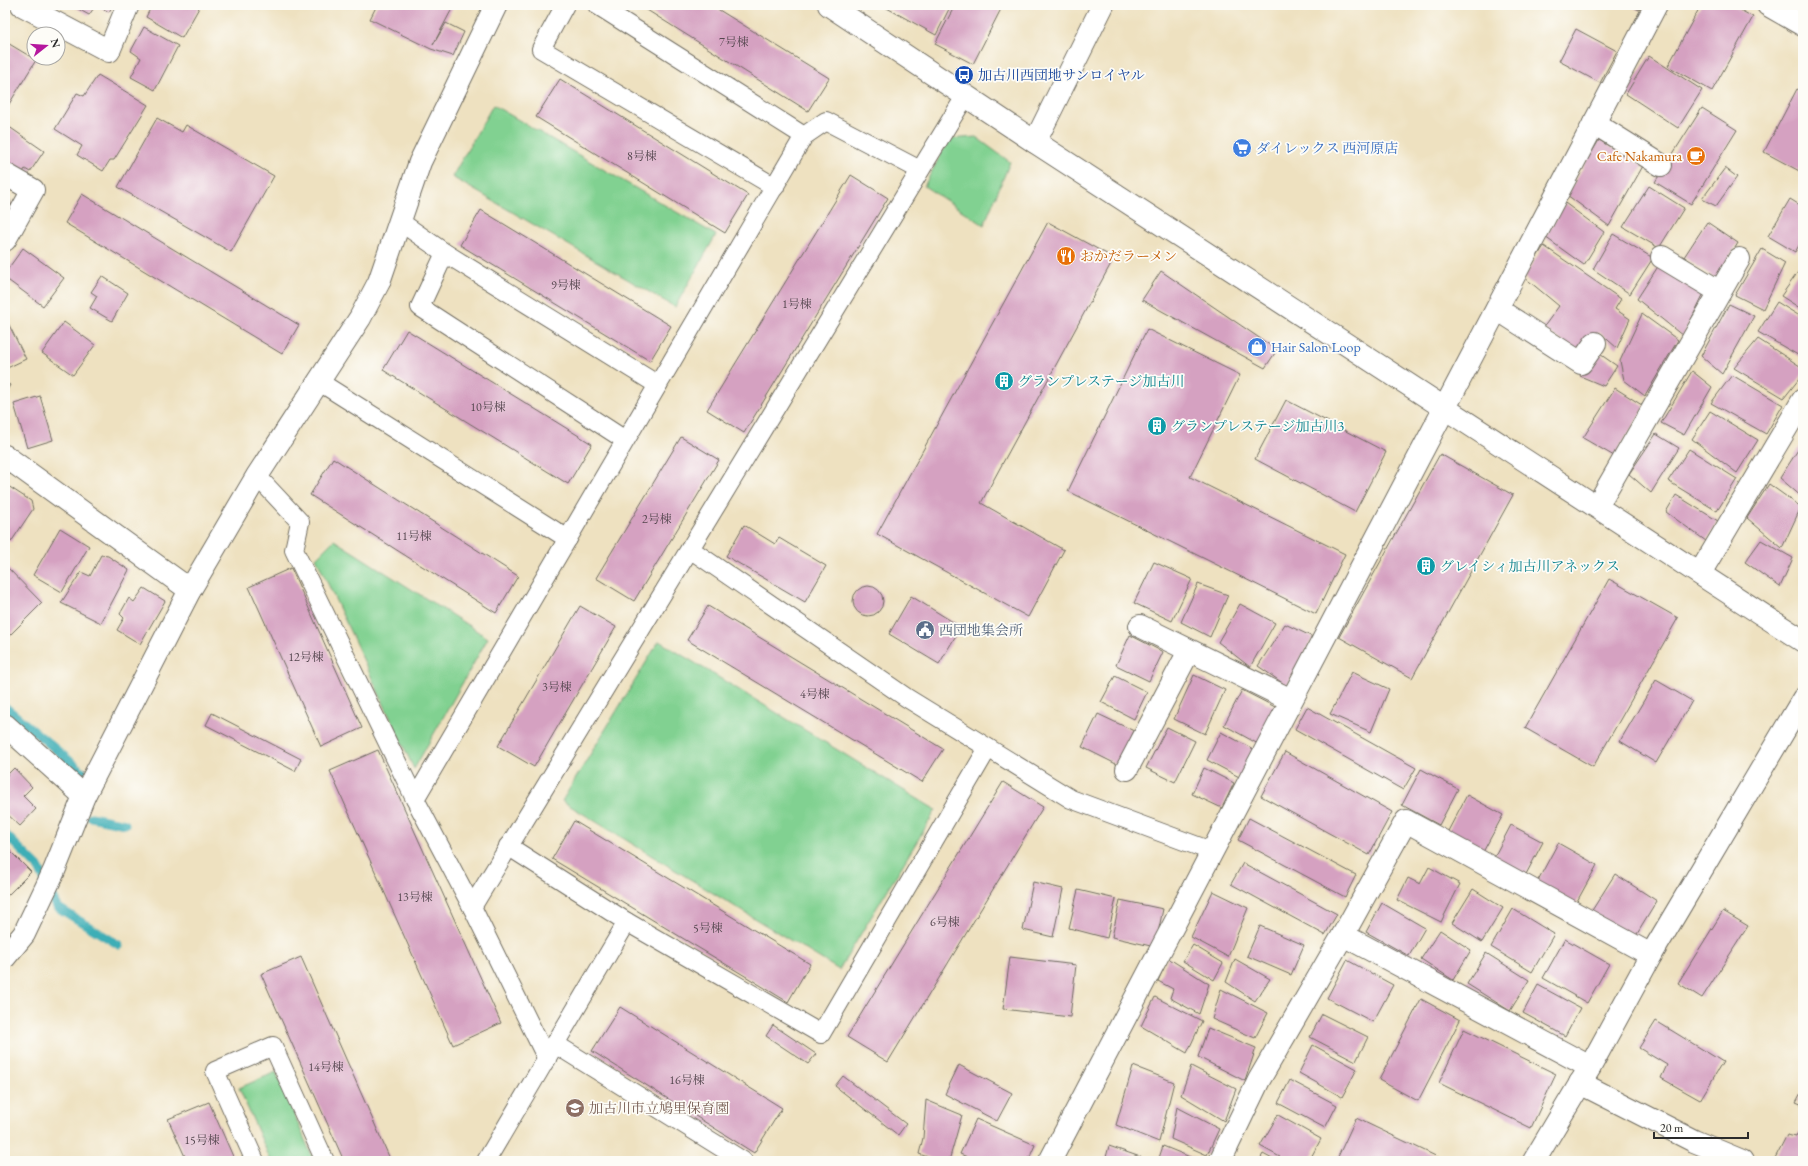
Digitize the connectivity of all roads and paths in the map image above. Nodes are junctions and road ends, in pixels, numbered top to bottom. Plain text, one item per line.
1 (22, 5) edge
2 (128, 5) edge
3 (496, 5) edge
4 (565, 5) edge
5 (597, 5) edge
6 (829, 5) edge
7 (1103, 5) edge
8 (1656, 5) edge
9 (1768, 5) edge
10 (1803, 25) edge
11 (966, 95) junction
12 (1594, 122) junction
13 (804, 136) junction
14 (1035, 142) junction
15 (1661, 165) dead end
16 (920, 170) junction
17 (5, 174) edge
18 (775, 187) junction
19 (399, 221) junction
20 (5, 240) edge
21 (445, 253) junction
22 (1662, 257) dead end
23 (1739, 259) dead end
24 (1720, 292) junction
25 (1497, 309) junction
26 (1595, 343) dead end
27 (318, 381) junction
28 (658, 385) junction
29 (1803, 400) edge
30 (1446, 408) junction
31 (625, 440) junction
32 (5, 456) edge
33 (257, 476) junction
34 (1597, 506) junction
35 (568, 538) junction
36 (690, 549) junction
37 (1700, 573) junction
38 (190, 590) junction
39 (1140, 626) dead end
40 (1803, 641) edge
41 (1189, 650) junction
42 (1803, 699) edge
43 (1290, 700) junction
44 (5, 726) edge
45 (988, 748) junction
46 (1127, 769) dead end
47 (84, 796) junction
48 (415, 799) junction
49 (508, 846) junction
50 (1211, 851) junction
51 (472, 907) junction
52 (628, 922) junction
53 (1343, 935) junction
54 (1651, 955) junction
55 (5, 958) edge
56 (551, 1052) junction
57 (1585, 1075) junction
58 (255, 1161) edge
59 (325, 1161) edge
60 (486, 1161) edge
61 (743, 1161) edge
62 (1050, 1161) edge
63 (1220, 1161) edge
64 (1534, 1161) edge
65 (1742, 1161) edge

1 - 2 street
3 - 19 street
4 - 18 lane
5 - 13 lane
6 - 11 street
7 - 14 street
8 - 12 street
9 - 10 street
11 - 14 street
11 - 16 lane
12 - 15 street
12 - 25 street
13 - 16 lane
13 - 18 lane
14 - 30 street
16 - 36 lane
17 - 20 street
18 - 28 lane
19 - 21 lane
19 - 27 street
21 - 28 lane
21 - 31 lane
22 - 24 street
23 - 24 street
24 - 34 street
25 - 26 street
25 - 30 street
27 - 33 street
27 - 35 lane
28 - 31 lane
29 - 37 street
30 - 34 street
30 - 43 street
31 - 35 lane
32 - 38 street
33 - 38 street
33 - 48 lane
34 - 37 street
35 - 48 lane
36 - 45 lane
36 - 49 lane
37 - 40 street
38 - 47 street
39 - 41 street
41 - 43 street
41 - 46 street
42 - 54 street
43 - 50 street
44 - 47 street
45 - 50 lane
45 - 52 lane
47 - 55 street
48 - 51 lane
49 - 51 lane
49 - 52 lane
50 - 62 street
51 - 56 lane
52 - 56 lane
53 - 54 street
53 - 57 street
53 - 63 street
54 - 57 street
56 - 60 lane
56 - 61 lane
57 - 64 street
57 - 65 street
58 - 59 lane

